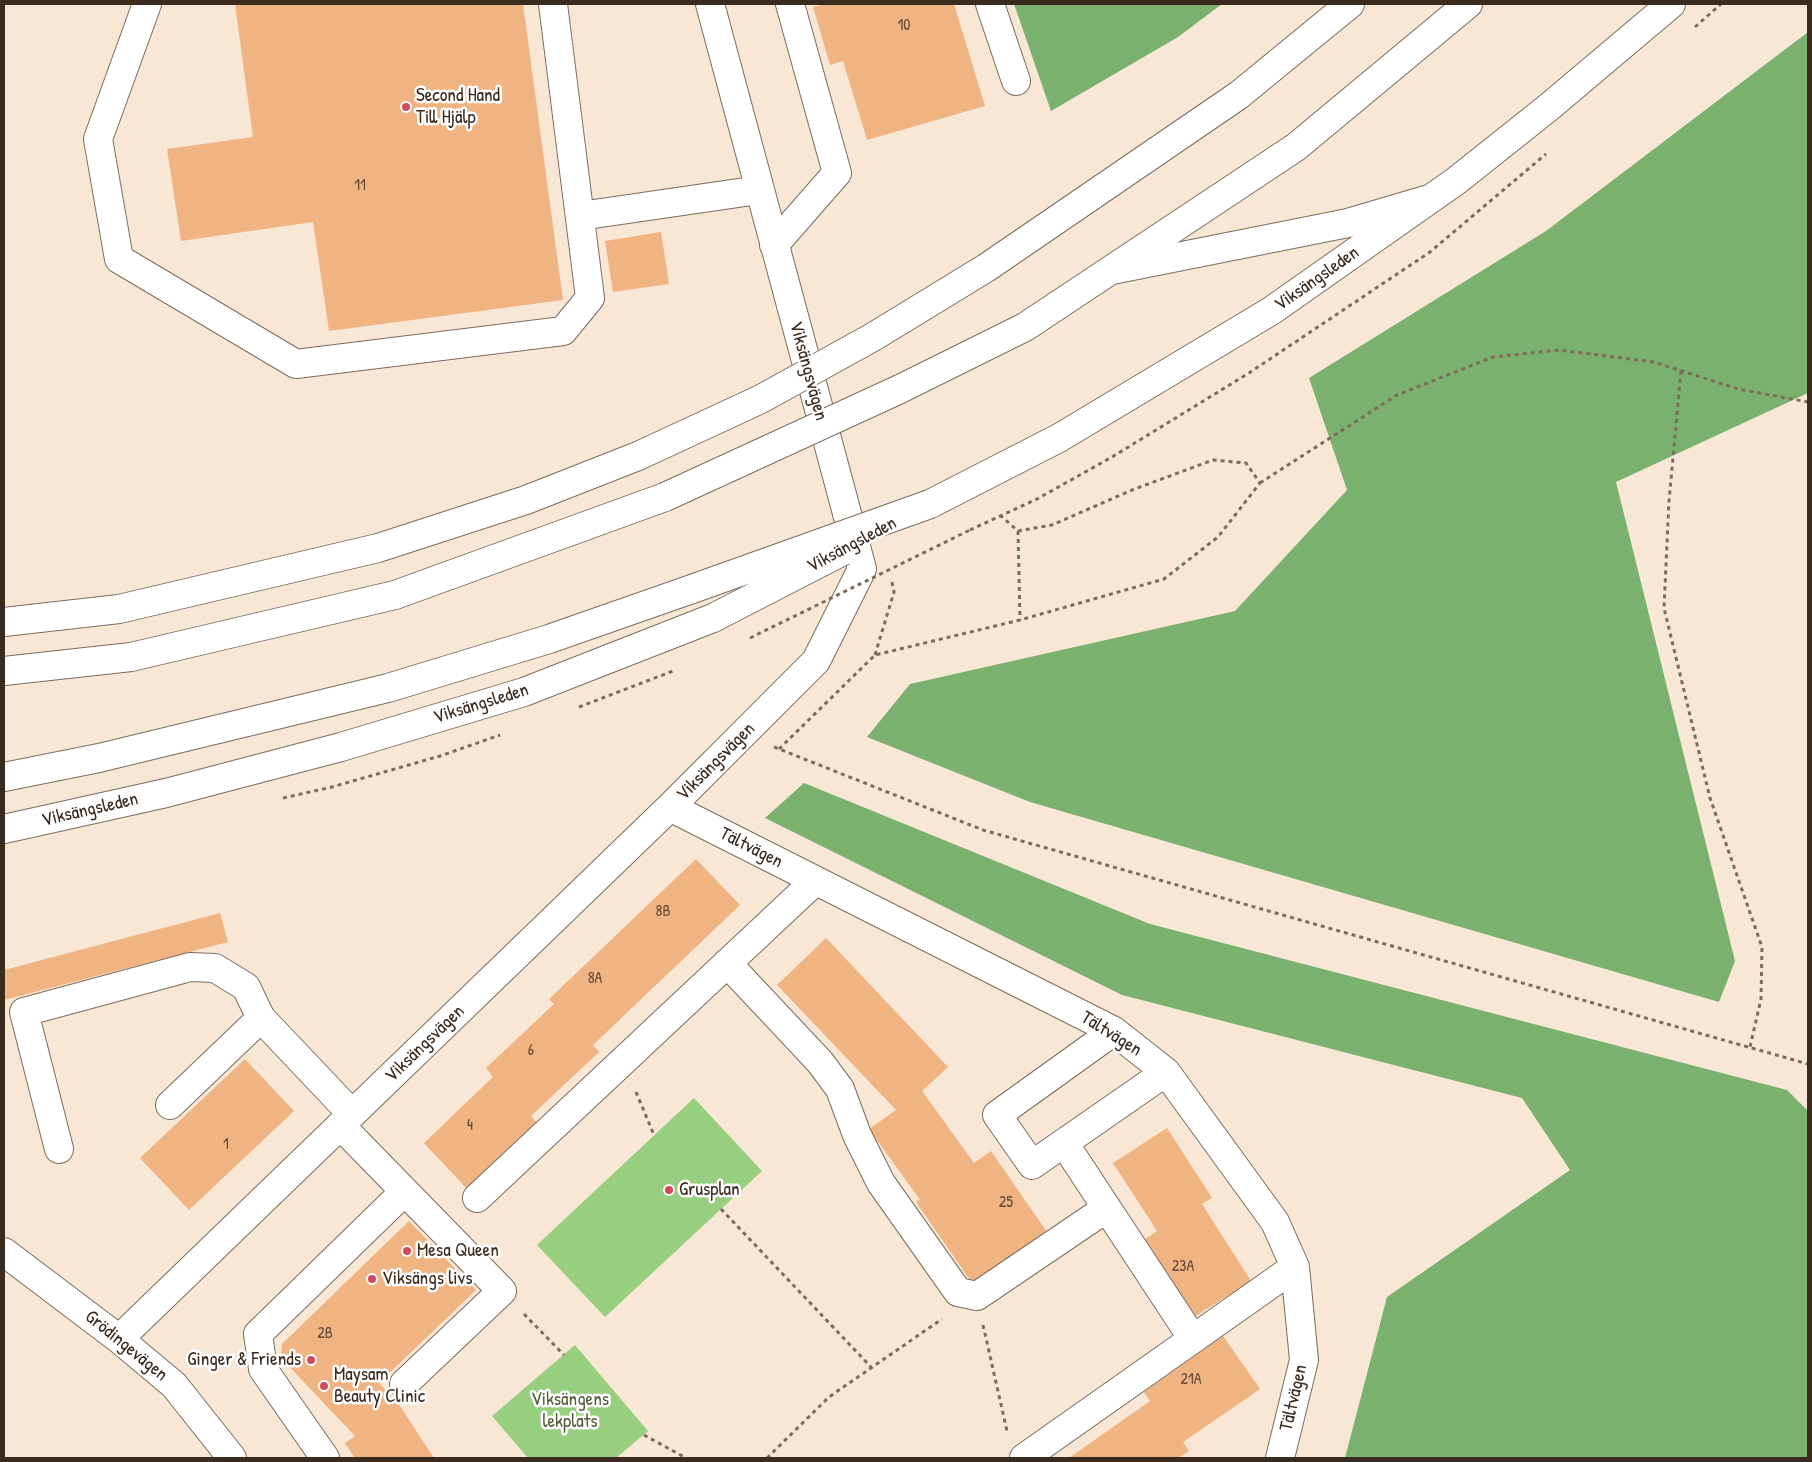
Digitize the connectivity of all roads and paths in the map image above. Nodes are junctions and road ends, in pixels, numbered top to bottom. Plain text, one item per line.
1 (147, 4) edge
2 (553, 4) edge
3 (710, 4) edge
4 (790, 4) edge
5 (990, 4) edge
6 (1350, 4) edge
7 (1468, 4) edge
8 (1671, 4) edge
9 (1016, 81) dead end
10 (759, 190) junction
11 (1431, 199) junction
12 (580, 216) junction
13 (774, 245) junction
14 (1112, 270) junction
15 (1681, 371) junction
16 (1808, 402) edge
17 (1260, 482) junction
18 (930, 504) junction
19 (1001, 516) dead end
20 (970, 530) dead end
21 (1018, 531) junction
22 (1020, 620) junction
23 (4, 622) edge
24 (743, 641) dead end
25 (4, 671) edge
26 (743, 735) junction
27 (779, 749) junction
28 (4, 777) edge
29 (670, 807) junction
30 (4, 830) edge
31 (815, 881) junction
32 (727, 963) junction
33 (260, 1018) junction
34 (1114, 1031) junction
35 (1750, 1047) junction
36 (622, 1062) junction
37 (1808, 1064) edge
38 (1166, 1072) junction
39 (170, 1105) dead end
40 (346, 1120) junction
41 (654, 1135) dead end
42 (1064, 1143) junction
43 (59, 1149) dead end
44 (404, 1192) junction
45 (477, 1198) dead end
46 (1107, 1208) junction
47 (721, 1209) dead end
48 (4, 1252) edge
49 (1295, 1267) junction
50 (502, 1291) junction
51 (977, 1296) junction
52 (119, 1339) junction
53 (1193, 1339) junction
54 (564, 1355) dead end
55 (871, 1367) junction
56 (404, 1384) dead end
57 (644, 1435) dead end
58 (1017, 1449) edge
59 (232, 1458) edge
60 (325, 1458) edge
61 (686, 1458) edge
62 (768, 1458) edge
63 (1280, 1458) edge

1 - 12 main road
2 - 12 main road
3 - 10 main road, Viksängsvägen
4 - 13 main road
5 - 9 main road
6 - 23 main road, bridge
7 - 14 main road
8 - 11 main road, Viksängsleden
10 - 12 main road
10 - 13 main road, Viksängsvägen
11 - 14 main road
11 - 18 main road, Viksängsleden
13 - 26 main road, Viksängsvägen
14 - 25 main road, bridge
15 - 16 path
15 - 17 path
15 - 35 path
17 - 21 path
17 - 22 path
18 - 28 main road, Viksängsleden, bridge
18 - 30 main road, Viksängsleden, bridge
19 - 21 path
20 - 24 path, bridge
21 - 22 path
22 - 27 path
26 - 27 path
26 - 29 main road, Viksängsvägen
27 - 35 path
29 - 31 main road, Tältvägen
29 - 40 main road, Viksängsvägen
31 - 32 main road
31 - 34 main road, Tältvägen
32 - 36 main road
32 - 51 main road
33 - 39 main road
33 - 40 main road
33 - 43 main road
34 - 38 main road, Tältvägen
34 - 42 main road
35 - 37 path
36 - 41 path
36 - 45 main road
38 - 42 main road
38 - 49 main road, Tältvägen
40 - 44 main road
40 - 52 main road, Viksängsvägen
42 - 46 main road
44 - 50 main road
44 - 60 main road
46 - 51 main road
46 - 53 main road
47 - 55 path
48 - 52 main road, Grödingevägen
49 - 53 main road
49 - 63 main road, Tältvägen
50 - 54 path
50 - 56 main road
51 - 55 path
51 - 58 path
52 - 59 main road, Grödingevägen
53 - 58 main road
55 - 62 path
57 - 61 path

